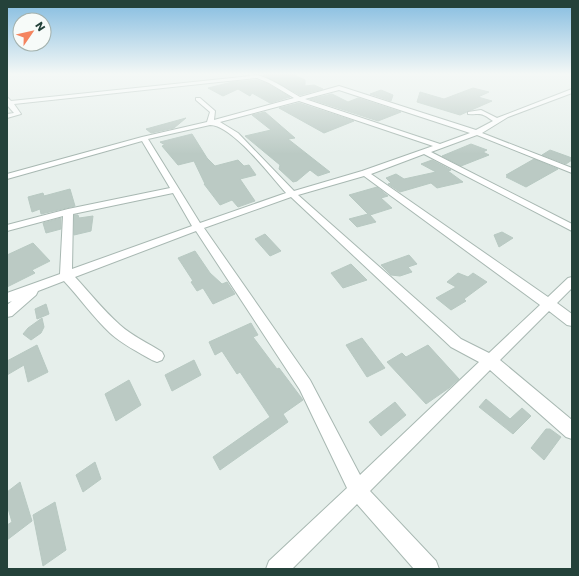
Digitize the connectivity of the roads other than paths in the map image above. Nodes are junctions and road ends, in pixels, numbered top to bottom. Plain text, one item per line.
1 (8, 101) edge
2 (199, 101) edge
3 (294, 101) edge
4 (305, 101) edge
5 (378, 101) edge
6 (388, 101) edge
7 (545, 101) edge
8 (470, 112) dead end
9 (7, 116) edge
10 (212, 117) junction
11 (497, 121) junction
12 (464, 122) dead end
13 (227, 124) junction
14 (476, 134) junction
15 (144, 138) junction
16 (440, 146) junction
17 (425, 152) junction
18 (572, 171) edge
19 (365, 173) junction
20 (7, 177) edge
21 (175, 190) junction
22 (292, 194) junction
23 (68, 212) junction
24 (198, 227) junction
25 (7, 228) edge
26 (572, 228) edge
27 (66, 276) junction
28 (572, 281) edge
29 (39, 286) junction
30 (7, 298) edge
31 (548, 305) junction
32 (7, 312) edge
33 (572, 321) edge
34 (157, 356) dead end
35 (490, 361) junction
36 (572, 431) edge
37 (358, 491) junction
38 (277, 569) edge
39 (428, 569) edge

1 - 9 street
2 - 10 street
3 - 13 street
4 - 16 street
5 - 14 street
6 - 12 street
7 - 11 street
8 - 11 street
10 - 13 street
10 - 15 street
11 - 14 street
13 - 22 street
14 - 16 street
14 - 18 street
15 - 20 street
15 - 21 street
16 - 17 street
17 - 19 street
17 - 26 street
19 - 22 street
19 - 31 street
21 - 23 street
21 - 24 street
22 - 24 street
22 - 35 street
23 - 25 street
23 - 27 street
24 - 27 street
24 - 37 street
27 - 29 street
27 - 34 street
28 - 31 street
29 - 30 street
29 - 32 street
31 - 33 street
31 - 35 street
35 - 36 street
35 - 37 street
37 - 38 street
37 - 39 street

